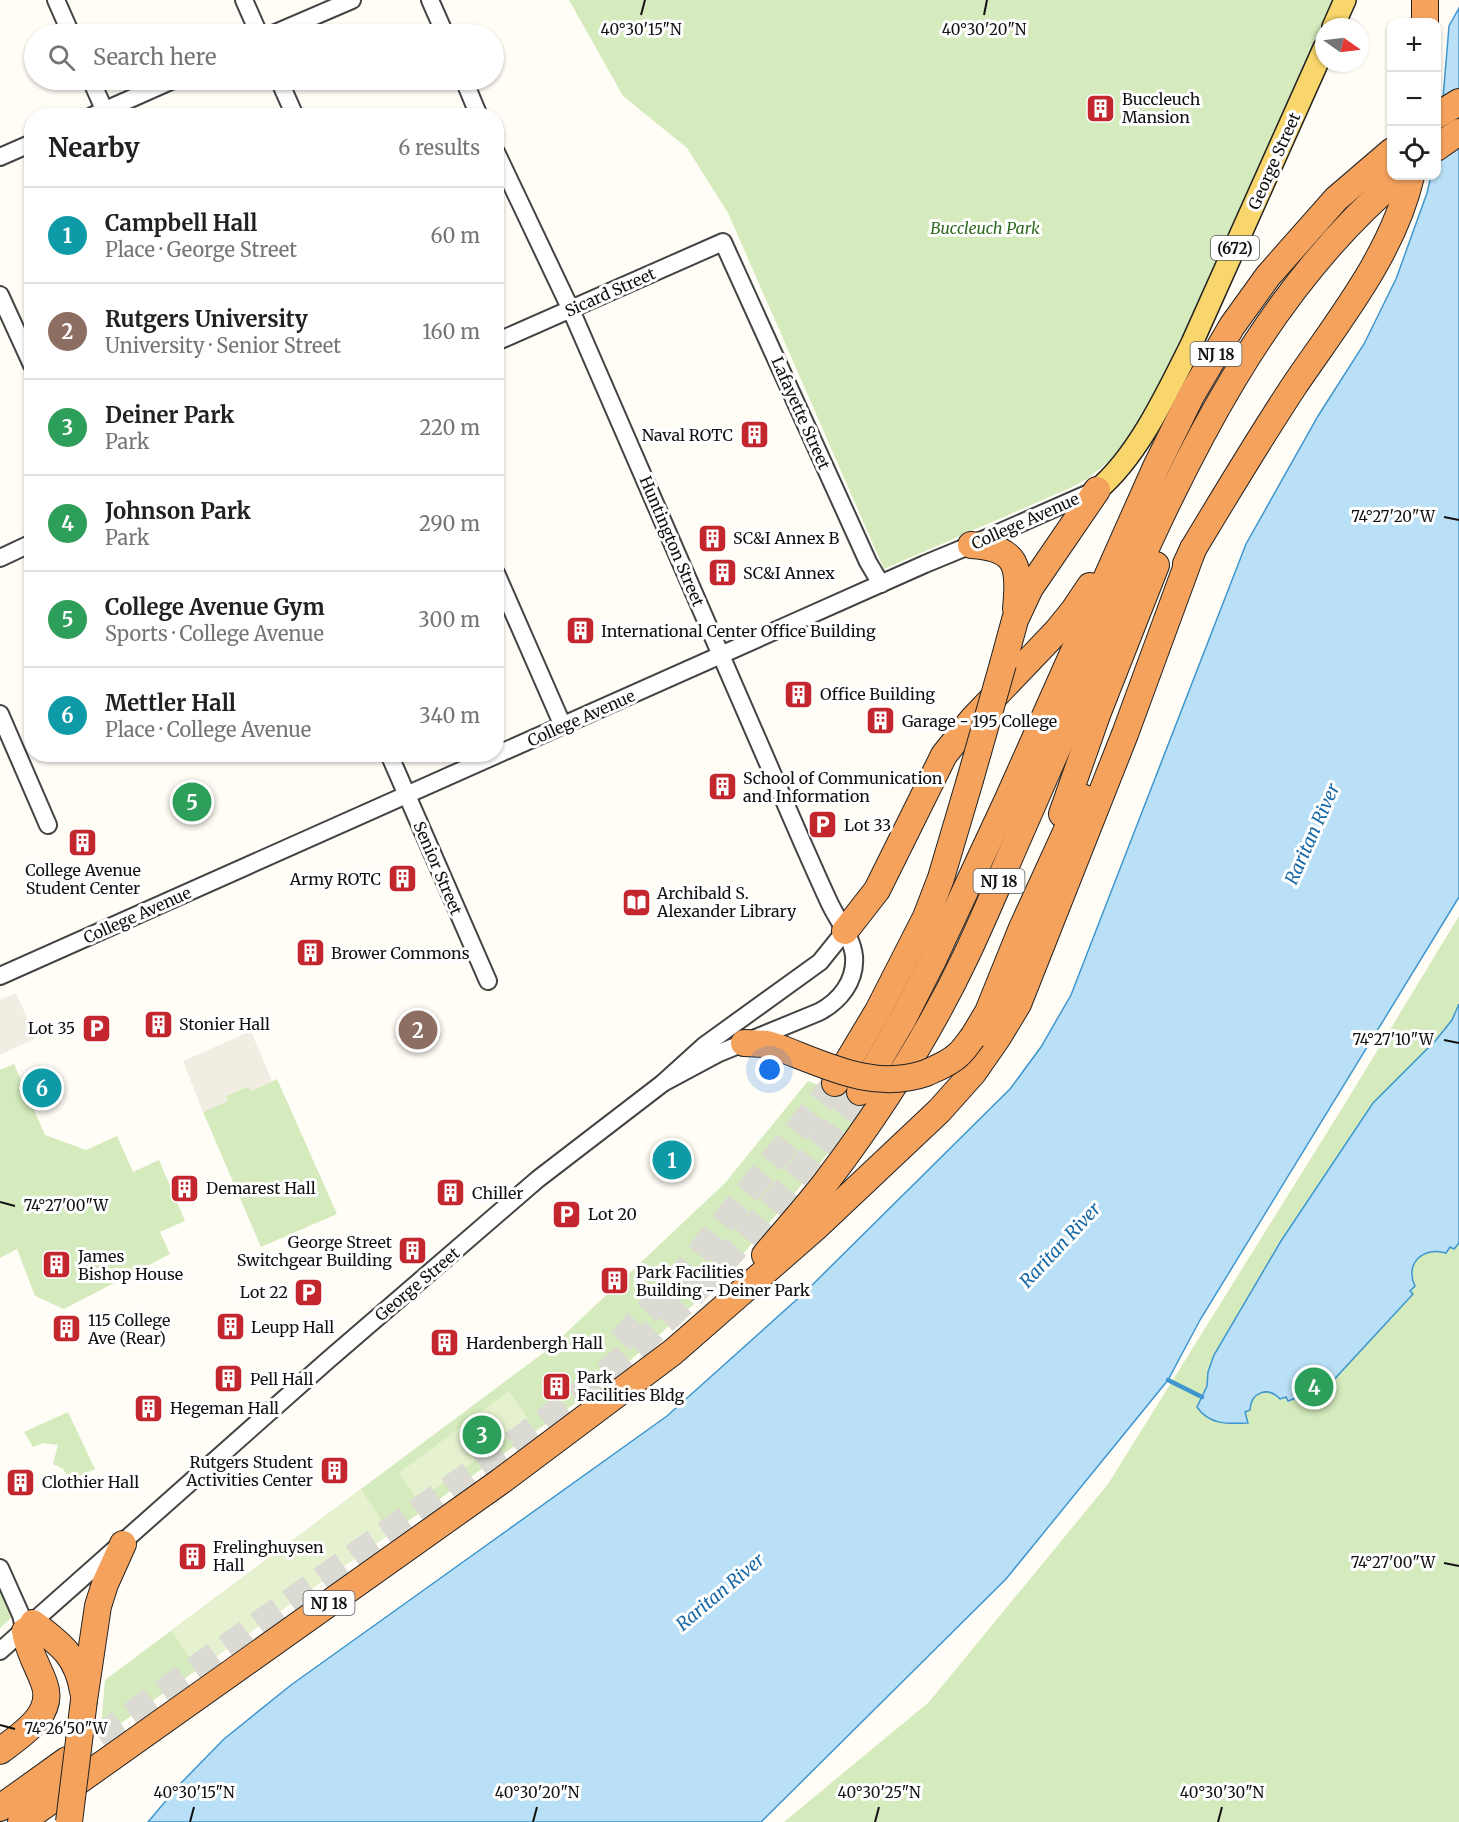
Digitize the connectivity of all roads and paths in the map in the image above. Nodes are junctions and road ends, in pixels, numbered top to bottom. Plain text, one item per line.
1 (56, 0) edge
2 (243, 0) edge
3 (352, 0) edge
4 (430, 0) edge
5 (1345, 0) edge
6 (1425, 0) edge
7 (1337, 18) edge
8 (1425, 18) edge
9 (67, 24) edge
10 (254, 24) edge
11 (296, 24) edge
12 (441, 24) edge
13 (1315, 68) edge
14 (94, 90) edge
15 (152, 90) edge
16 (283, 90) edge
17 (468, 90) edge
18 (1459, 102) edge
19 (99, 108) edge
20 (114, 108) edge
21 (291, 108) edge
22 (476, 108) edge
23 (1441, 113) edge
24 (1459, 132) edge
25 (1441, 145) edge
26 (24, 146) edge
27 (1387, 155) edge
28 (0, 157) edge
29 (504, 169) edge
30 (1396, 180) edge
31 (1410, 180) edge
32 (723, 242) joint
33 (0, 295) edge
34 (571, 310) junction
35 (504, 339) edge
36 (24, 348) edge
37 (1245, 360) junction
38 (1097, 490) junction
39 (1127, 531) junction
40 (971, 545) junction
41 (24, 547) edge
42 (1193, 549) junction
43 (0, 558) edge
44 (881, 584) junction
45 (504, 591) edge
46 (1015, 620) junction
47 (722, 655) junction
48 (0, 714) edge
49 (563, 726) junction
50 (504, 752) edge
51 (393, 762) edge
52 (482, 762) edge
53 (407, 795) junction
54 (48, 825) dead end
55 (1022, 928) junction
56 (845, 931) junction
57 (0, 976) edge
58 (488, 981) dead end
59 (744, 1043) junction
60 (663, 1083) junction
61 (835, 1083) tunnel mouth
62 (860, 1092) tunnel mouth
63 (673, 1352) junction
64 (123, 1544) junction
65 (0, 1568) edge
66 (29, 1627) junction
67 (0, 1651) edge
68 (82, 1656) junction
69 (0, 1751) edge
70 (67, 1760) tunnel mouth
71 (0, 1808) edge
72 (21, 1822) edge
73 (69, 1822) edge

1 - 9 street
2 - 10 street
3 - 11 street
4 - 12 street
5 - 7 main road
6 - 8 highway
13 - 38 main road, George Street / (672)
14 - 19 street
15 - 20 street
16 - 21 street
17 - 22 street
18 - 23 highway
24 - 25 highway
26 - 28 street
27 - 39 highway, NJ 18
29 - 34 street, Huntington Street
30 - 37 highway, NJ 18
31 - 42 highway
32 - 34 street, Sicard Street
32 - 44 street, Lafayette Street
33 - 36 street
34 - 35 street, Sicard Street
34 - 47 street, Huntington Street
37 - 55 highway
37 - 63 highway, NJ 18
38 - 40 street, College Avenue
38 - 46 highway
39 - 56 highway
39 - 62 highway, NJ 18
40 - 44 street, College Avenue
40 - 46 highway
41 - 43 street
42 - 55 highway
42 - 63 highway
44 - 47 street, College Avenue
45 - 49 street
46 - 61 highway, bridge
47 - 49 street, College Avenue
47 - 56 street, Huntington Street
48 - 54 street
49 - 50 street, College Avenue
51 - 53 street, Senior Street
52 - 53 street, College Avenue
53 - 57 street, College Avenue
53 - 58 street, Senior Street
55 - 59 highway, bridge
56 - 59 street, Huntington Street
56 - 60 street, George Street
59 - 60 street, Huntington Street
60 - 64 street, George Street
63 - 72 highway, NJ 18
64 - 66 street, George Street
64 - 68 highway
65 - 66 street
66 - 67 street, George Street
66 - 68 highway
66 - 69 highway
68 - 73 highway, bridge
70 - 71 highway

